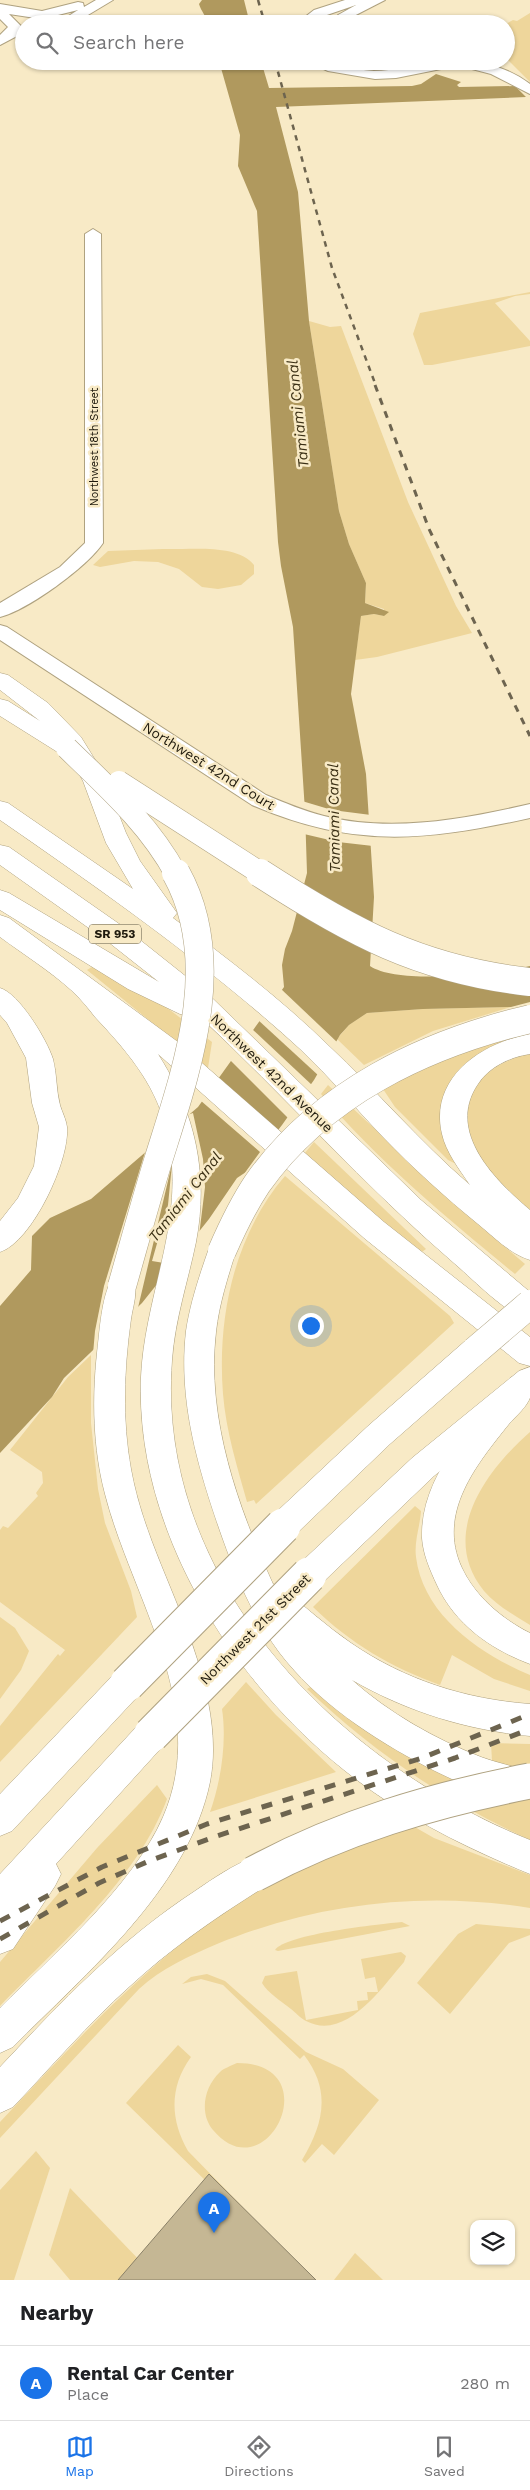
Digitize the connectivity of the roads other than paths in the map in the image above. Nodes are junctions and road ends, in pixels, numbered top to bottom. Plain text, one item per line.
1 (91, 0) edge
2 (106, 0) edge
3 (358, 0) edge
4 (378, 0) edge
5 (78, 6) junction
6 (0, 10) edge
7 (60, 15) edge
8 (78, 15) edge
9 (316, 15) edge
10 (347, 15) edge
11 (15, 16) edge
12 (15, 35) edge
13 (0, 41) edge
14 (15, 48) edge
15 (0, 55) edge
16 (337, 70) edge
17 (412, 70) edge
18 (417, 70) edge
19 (503, 70) edge
20 (408, 72) junction
21 (529, 89) edge
22 (93, 234) dead end
23 (0, 611) edge
24 (0, 631) edge
25 (0, 680) edge
26 (0, 706) edge
27 (67, 748) junction
28 (0, 809) edge
29 (527, 812) edge
30 (0, 852) edge
31 (0, 899) edge
32 (0, 924) edge
33 (182, 936) junction
34 (530, 982) edge
35 (82, 985) junction
36 (0, 997) edge
37 (530, 1019) edge
38 (224, 1024) junction
39 (530, 1044) edge
40 (530, 1227) edge
41 (0, 1241) edge
42 (530, 1249) edge
43 (530, 1304) edge
44 (530, 1309) edge
45 (530, 1354) edge
46 (526, 1383) edge
47 (259, 1590) junction
48 (530, 1650) edge
49 (530, 1720) edge
50 (530, 1781) edge
51 (106, 1783) junction
52 (530, 1786) edge
53 (0, 1819) edge
54 (530, 1857) edge
55 (0, 1900) edge
56 (0, 1936) edge
57 (0, 2034) edge
58 (0, 2094) edge

1 - 5 street
2 - 8 street
3 - 9 street
4 - 10 street
5 - 6 street
5 - 7 street
6 - 11 street
6 - 13 street
12 - 13 street
14 - 15 street
16 - 20 street
17 - 20 street
18 - 20 street
19 - 21 street
22 - 23 street, Northwest 18th Street
24 - 29 street, Northwest 42nd Court
25 - 33 main road
26 - 27 main road
27 - 34 main road, bridge
27 - 57 main road, bridge
28 - 33 main road, SR 953
30 - 38 main road, Northwest 42nd Avenue / SR 953
31 - 38 main road
32 - 35 main road
33 - 42 main road, SR 953
35 - 45 main road
35 - 54 main road
36 - 41 main road
37 - 47 main road, bridge
38 - 44 main road, Northwest 42nd Avenue / SR 953
39 - 40 main road
43 - 53 main road, bridge
46 - 48 main road
46 - 51 main road, Northwest 21st Street, bridge
47 - 49 main road
47 - 52 main road
50 - 58 main road, bridge
51 - 55 main road, Northwest 21st Street
51 - 56 main road

